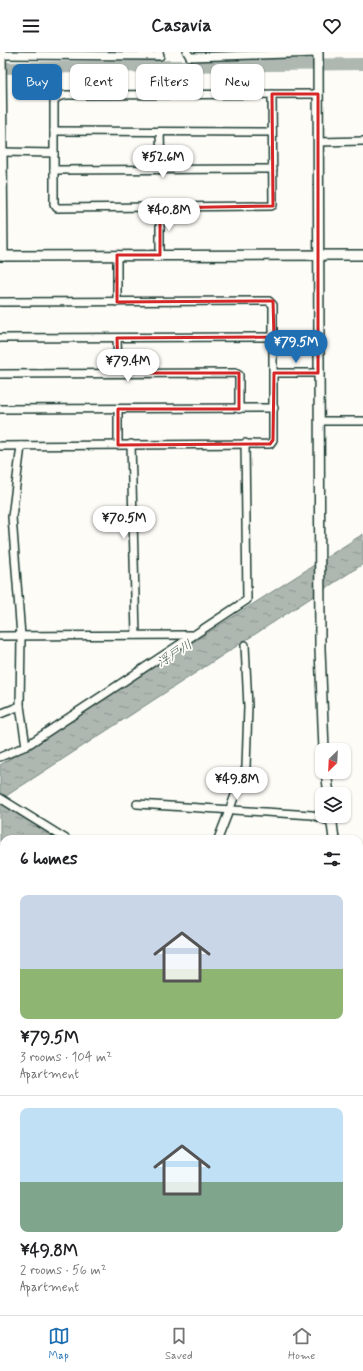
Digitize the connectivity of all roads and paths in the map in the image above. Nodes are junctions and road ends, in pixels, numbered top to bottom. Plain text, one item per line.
1 (160, 52) edge
2 (187, 52) edge
3 (270, 53) edge
4 (1, 54) edge
5 (55, 54) edge
6 (318, 55) edge
7 (272, 94) junction
8 (318, 94) junction
9 (1, 115) edge
10 (54, 131) junction
11 (160, 132) junction
12 (272, 132) junction
13 (363, 141) edge
14 (318, 142) junction
15 (2, 152) junction
16 (54, 153) junction
17 (273, 169) junction
18 (54, 170) junction
19 (160, 170) junction
20 (160, 208) junction
21 (117, 255) junction
22 (160, 255) junction
23 (363, 255) edge
24 (2, 256) edge
25 (318, 256) junction
26 (0, 302) edge
27 (118, 302) junction
28 (274, 337) junction
29 (0, 338) edge
30 (117, 338) junction
31 (118, 373) junction
32 (274, 373) junction
33 (0, 374) edge
34 (318, 374) junction
35 (274, 408) junction
36 (0, 409) edge
37 (118, 409) junction
38 (239, 409) junction
39 (319, 421) junction
40 (363, 421) edge
41 (245, 443) junction
42 (118, 444) junction
43 (130, 444) junction
44 (0, 446) edge
45 (21, 446) junction
46 (136, 635) junction
47 (191, 635) junction
48 (0, 636) edge
49 (21, 636) junction
50 (245, 645) dead end
51 (20, 706) junction
52 (0, 714) edge
53 (324, 743) edge
54 (26, 746) junction
55 (0, 757) edge
56 (0, 798) edge
57 (137, 804) dead end
58 (229, 810) junction
59 (315, 816) edge
60 (332, 823) edge
61 (60, 835) edge
62 (220, 835) edge
63 (334, 835) edge

1 - 5 street
2 - 3 street
3 - 6 street
4 - 5 street
4 - 9 street
6 - 8 street
7 - 8 street
7 - 10 street
7 - 12 street
8 - 14 street
9 - 15 street
10 - 11 street
10 - 16 street
11 - 12 street
11 - 19 street
12 - 17 street
13 - 14 street
14 - 25 street
15 - 16 street
15 - 24 street
16 - 18 street
17 - 19 street
17 - 20 street
18 - 19 street
18 - 20 street
20 - 22 street
21 - 22 street
21 - 24 street
21 - 27 street
22 - 25 street
23 - 25 street
25 - 34 street
26 - 27 street
27 - 28 street
28 - 30 street
28 - 32 street
29 - 30 street
30 - 31 street
31 - 33 street
31 - 38 street
32 - 34 street
32 - 35 street
34 - 39 street
35 - 38 street
35 - 41 street
36 - 37 street
37 - 38 street
37 - 42 street
39 - 40 street
39 - 53 street
41 - 43 street
41 - 47 street
42 - 43 street
42 - 45 street
43 - 46 street
44 - 45 street
45 - 49 street
46 - 47 street
46 - 49 street
47 - 54 street
48 - 49 street
49 - 51 street
50 - 58 street
51 - 52 street
51 - 54 street
54 - 55 street
56 - 61 street
57 - 58 street
58 - 59 street
58 - 62 street
60 - 63 street

